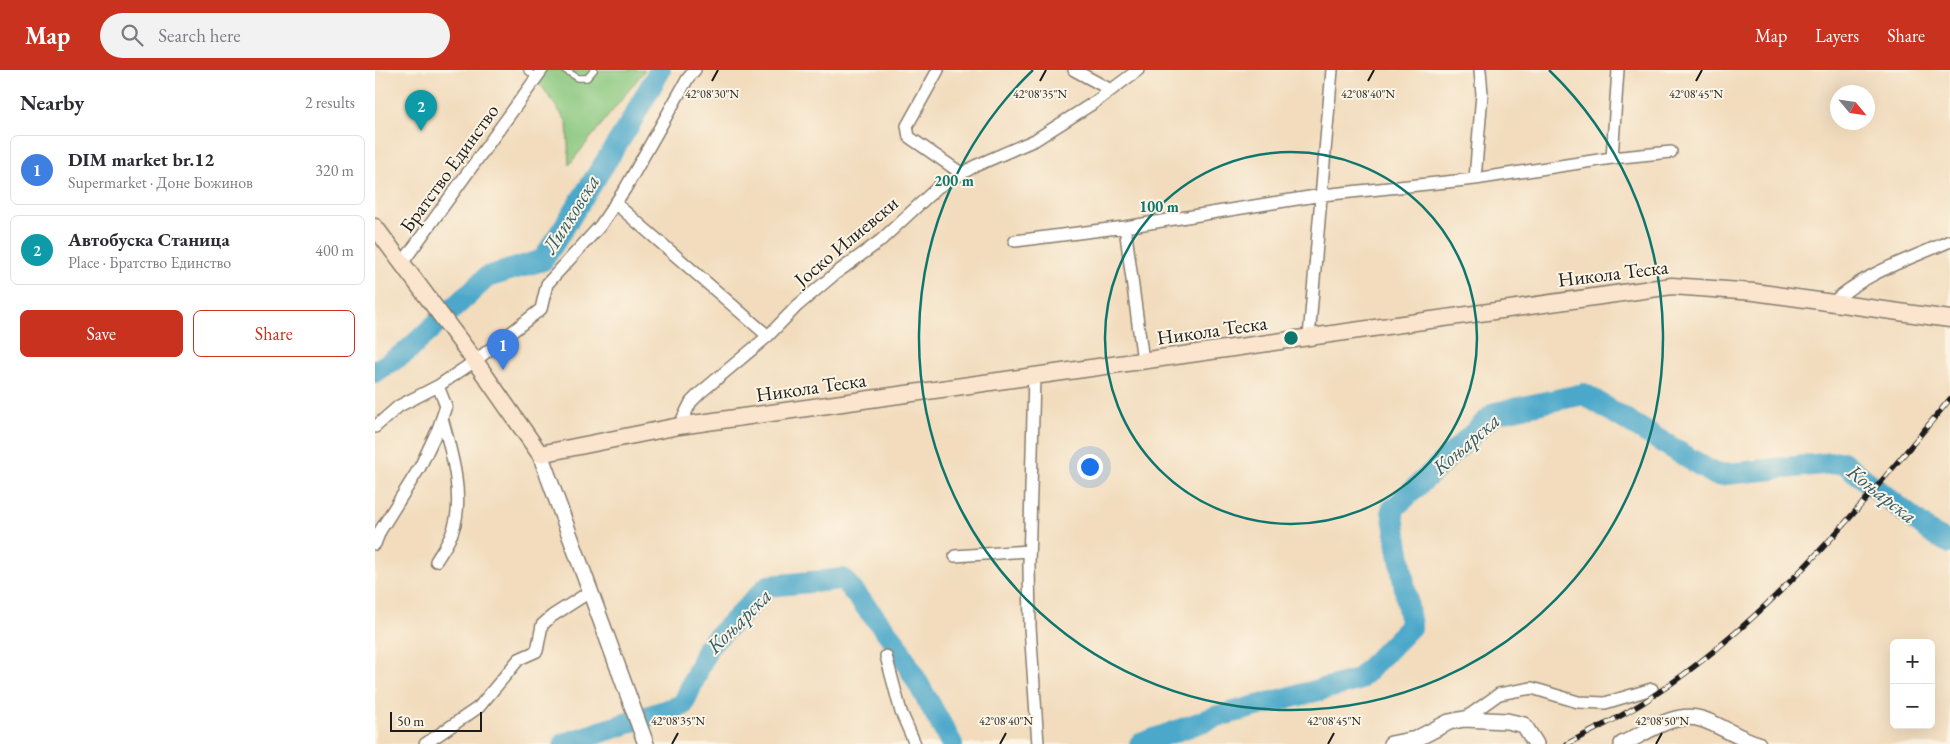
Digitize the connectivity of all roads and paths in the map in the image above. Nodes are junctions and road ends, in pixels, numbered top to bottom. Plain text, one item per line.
1 (527, 70) edge
2 (565, 70) edge
3 (594, 70) edge
4 (695, 70) edge
5 (938, 70) edge
6 (1074, 70) edge
7 (1138, 70) edge
8 (1333, 70) edge
9 (1480, 70) edge
10 (1619, 70) edge
11 (539, 74) edge
12 (1111, 90) junction
13 (1671, 152) dead end
14 (1612, 158) junction
15 (961, 173) junction
16 (1475, 179) junction
17 (1322, 195) junction
18 (615, 204) junction
19 (375, 227) edge
20 (1125, 227) junction
21 (1015, 241) dead end
22 (1950, 241) edge
23 (403, 262) junction
24 (1832, 304) junction
25 (1950, 319) edge
26 (768, 336) junction
27 (1309, 338) junction
28 (475, 361) junction
29 (1143, 362) junction
30 (1034, 377) junction
31 (438, 386) junction
32 (441, 418) junction
33 (679, 426) junction
34 (375, 427) edge
35 (541, 454) junction
36 (375, 544) edge
37 (1029, 551) junction
38 (955, 556) dead end
39 (436, 561) dead end
40 (591, 591) junction
41 (886, 656) dead end
42 (1653, 689) dead end
43 (1464, 719) junction
44 (425, 744) edge
45 (646, 744) edge
46 (915, 744) edge
47 (1038, 744) edge
48 (1391, 744) edge
49 (1536, 744) edge
50 (1622, 744) edge
51 (1758, 744) edge

1 - 11 lane
2 - 3 lane
4 - 18 street
5 - 15 street
6 - 12 street
7 - 12 street, Јоско Илиевски
8 - 17 street
9 - 16 street
10 - 14 street
11 - 23 street, Братство Единство
12 - 15 street, Јоско Илиевски
13 - 14 street
14 - 16 street
15 - 26 street, Јоско Илиевски
16 - 17 street
17 - 20 street
17 - 27 street
18 - 26 street
18 - 28 street
19 - 23 main road
20 - 21 street
20 - 29 street
22 - 24 street
23 - 28 main road
24 - 25 main road, Никола Теска
24 - 27 main road, Никола Теска
26 - 33 street, Јоско Илиевски
27 - 29 main road, Никола Теска
28 - 31 street
28 - 35 main road
29 - 30 main road, Никола Теска
30 - 33 main road, Никола Теска
30 - 37 street
31 - 32 street
31 - 34 street
32 - 36 street
32 - 39 street
33 - 35 main road, Никола Теска
35 - 40 street
37 - 38 street
37 - 47 street
40 - 44 street
40 - 45 street
41 - 46 street
42 - 43 street
43 - 48 street
43 - 49 street
50 - 51 street

